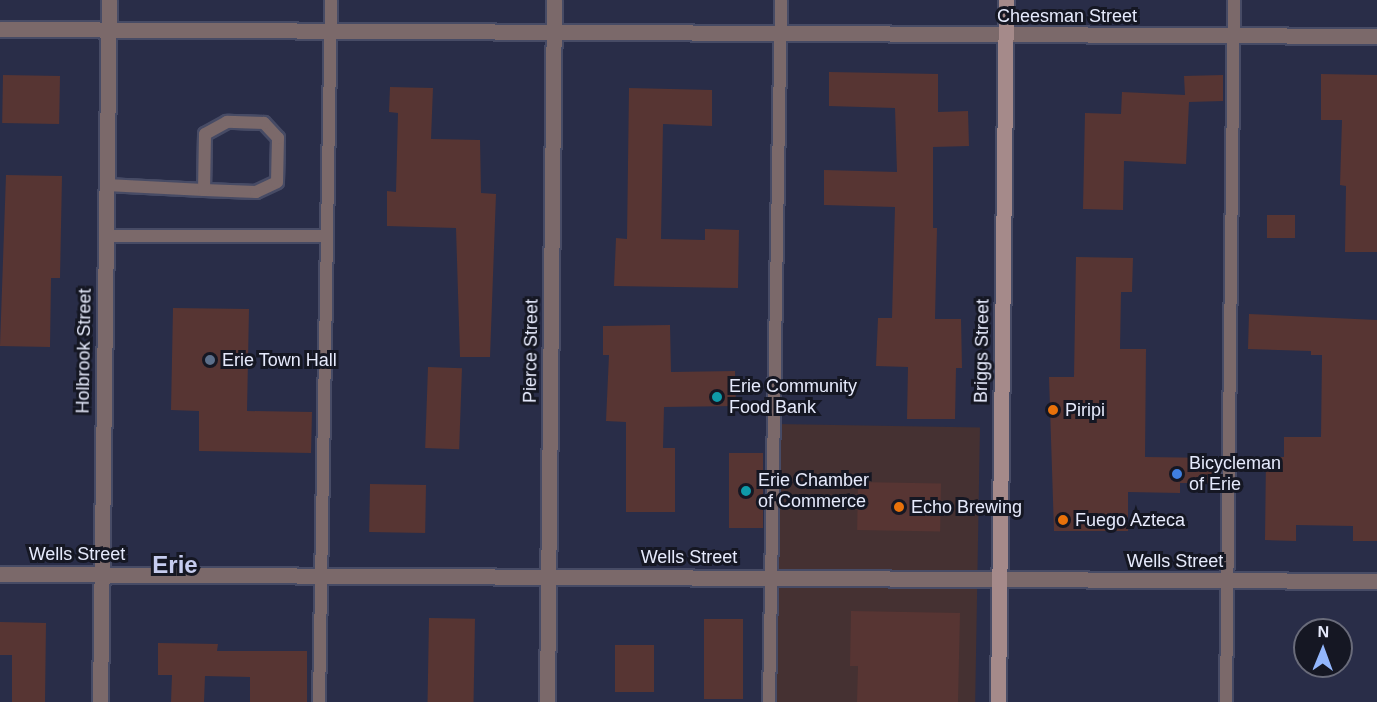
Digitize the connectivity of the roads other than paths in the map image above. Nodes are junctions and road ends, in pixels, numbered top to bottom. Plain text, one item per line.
1 (109, 0) edge
2 (331, 0) edge
3 (554, 0) edge
4 (782, 0) edge
5 (1006, 0) edge
6 (1234, 0) edge
7 (0, 29) edge
8 (108, 29) junction
9 (330, 31) junction
10 (554, 32) junction
11 (780, 34) junction
12 (1006, 36) junction
13 (1233, 36) junction
14 (1377, 36) edge
15 (106, 185) junction
16 (204, 190) junction
17 (106, 236) junction
18 (326, 236) junction
19 (102, 573) junction
20 (0, 574) edge
21 (320, 574) junction
22 (549, 575) junction
23 (769, 577) junction
24 (999, 579) junction
25 (1227, 581) junction
26 (1377, 581) edge
27 (100, 702) edge
28 (319, 702) edge
29 (547, 702) edge
30 (769, 702) edge
31 (998, 702) edge
32 (1226, 702) edge

1 - 8 street, Holbrook Street
2 - 9 lane
3 - 10 street, Pierce Street
4 - 11 lane
5 - 12 street, Briggs Street
6 - 13 lane
7 - 8 street, Cheesman Street
8 - 9 street, Cheesman Street
8 - 15 street, Holbrook Street
9 - 10 street, Cheesman Street
9 - 18 lane
10 - 11 street, Cheesman Street
10 - 22 street, Pierce Street
11 - 12 street, Cheesman Street
11 - 23 lane
12 - 13 street, Cheesman Street
12 - 24 street, Briggs Street
13 - 14 street, Cheesman Street
13 - 25 lane
15 - 16 lane
15 - 17 street, Holbrook Street
16 - 16 lane
17 - 18 lane
17 - 19 street, Holbrook Street
18 - 21 lane
19 - 20 street, Wells Street
19 - 21 street, Wells Street
19 - 27 street, Holbrook Street
21 - 22 street, Wells Street
21 - 28 lane
22 - 23 street, Wells Street
22 - 29 street, Pierce Street
23 - 24 street, Wells Street
23 - 30 lane
24 - 25 street, Wells Street
24 - 31 street, Briggs Street
25 - 26 street, Wells Street
25 - 32 lane

